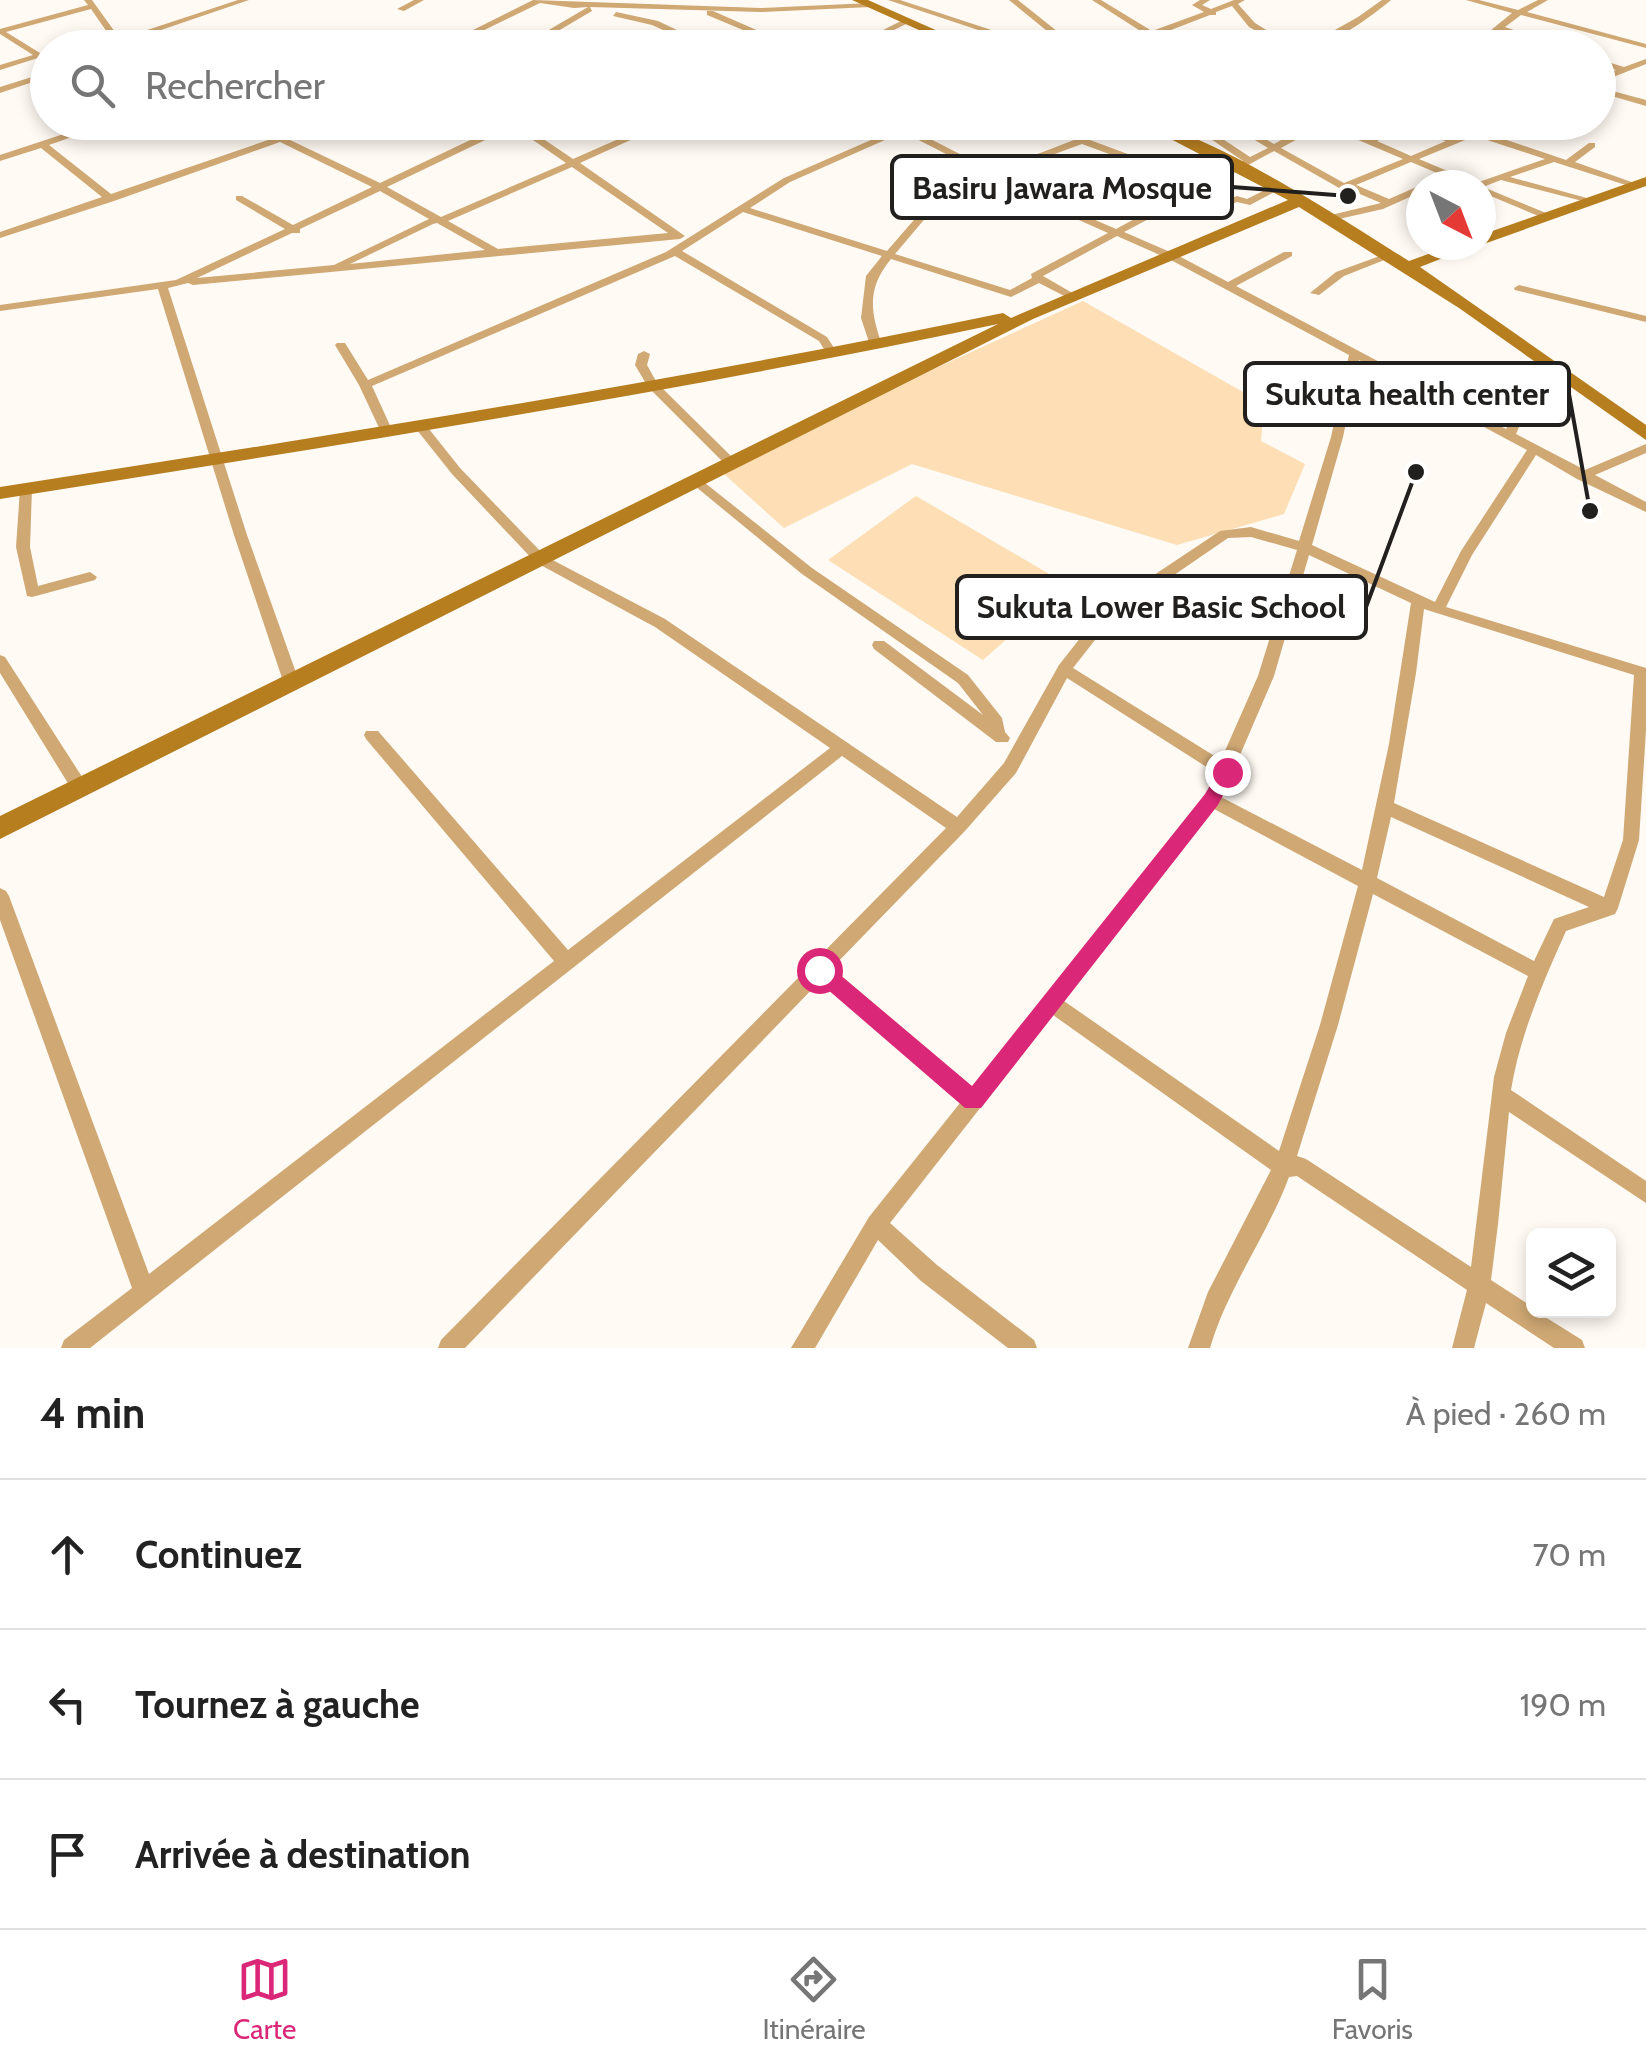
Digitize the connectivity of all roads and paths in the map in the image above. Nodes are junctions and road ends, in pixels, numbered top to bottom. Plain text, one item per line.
1 (245, 0) edge
2 (420, 0) edge
3 (538, 0) edge
4 (892, 0) edge
5 (1013, 0) edge
6 (1116, 0) edge
7 (1206, 0) edge
8 (1386, 0) edge
9 (1470, 0) edge
10 (1544, 0) edge
11 (569, 2) edge
12 (867, 2) edge
13 (1099, 2) edge
14 (1237, 2) edge
15 (90, 3) edge
16 (700, 8) junction
17 (400, 9) dead end
18 (589, 9) junction
19 (1213, 13) junction
20 (1520, 13) junction
21 (908, 21) junction
22 (1498, 27) junction
23 (107, 30) edge
24 (161, 30) edge
25 (475, 30) edge
26 (553, 30) edge
27 (671, 30) edge
28 (752, 30) edge
29 (889, 30) edge
30 (929, 30) edge
31 (986, 30) edge
32 (1051, 30) edge
33 (1142, 30) edge
34 (1160, 30) edge
35 (1261, 30) edge
36 (1341, 30) edge
37 (1494, 30) edge
38 (1507, 30) edge
39 (1585, 30) edge
40 (0, 31) edge
41 (1616, 38) edge
42 (1646, 46) edge
43 (30, 48) edge
44 (30, 60) edge
45 (1643, 63) edge
46 (1616, 67) edge
47 (0, 68) edge
48 (1623, 70) junction
49 (1616, 74) edge
50 (30, 80) edge
51 (0, 90) edge
52 (1616, 92) edge
53 (1646, 103) edge
54 (54, 140) edge
55 (277, 140) edge
56 (282, 140) edge
57 (478, 140) edge
58 (539, 140) edge
59 (625, 140) edge
60 (875, 140) edge
61 (928, 140) edge
62 (1187, 140) edge
63 (1214, 140) edge
64 (1262, 140) edge
65 (1291, 140) edge
66 (1452, 140) edge
67 (1498, 140) edge
68 (1085, 141) joint
69 (1370, 141) edge
70 (1457, 141) joint
71 (42, 144) junction
72 (1592, 145) dead end
73 (1277, 148) junction
74 (1044, 154) junction
75 (0, 158) edge
76 (1412, 158) junction
77 (1555, 158) junction
78 (574, 162) junction
79 (1569, 162) junction
80 (1245, 164) junction
81 (1154, 166) junction
82 (1440, 170) edge
83 (993, 173) junction
84 (1503, 178) junction
85 (1496, 180) edge
86 (1137, 183) junction
87 (1641, 183) edge
88 (1202, 185) junction
89 (1347, 185) junction
90 (380, 186) junction
91 (1277, 186) junction
92 (1496, 194) edge
93 (1404, 195) edge
94 (239, 198) dead end
95 (111, 199) junction
96 (1302, 200) junction
97 (1173, 201) junction
98 (1388, 202) junction
99 (1591, 202) junction
100 (1055, 206) junction
101 (740, 208) junction
102 (1330, 218) junction
103 (1548, 218) junction
104 (443, 220) junction
105 (296, 230) junction
106 (1117, 231) junction
107 (1496, 233) edge
108 (0, 235) edge
109 (682, 237) junction
110 (674, 251) junction
111 (499, 254) junction
112 (1288, 254) dead end
113 (1392, 255) junction
114 (887, 256) junction
115 (1173, 257) junction
116 (1426, 260) edge
117 (1409, 266) junction
118 (327, 272) junction
119 (1040, 278) junction
120 (179, 284) junction
121 (1229, 286) junction
122 (163, 288) junction
123 (1519, 288) dead end
124 (1315, 293) dead end
125 (1072, 297) junction
126 (0, 308) edge
127 (1027, 316) junction
128 (1646, 319) edge
129 (341, 345) dead end
130 (876, 345) junction
131 (1355, 352) junction
132 (644, 354) dead end
133 (832, 354) junction
134 (365, 385) junction
135 (652, 385) junction
136 (1522, 404) dead end
137 (421, 427) junction
138 (387, 432) junction
139 (1646, 434) edge
140 (1509, 435) junction
141 (1646, 448) edge
142 (1534, 449) junction
143 (219, 457) junction
144 (729, 461) junction
145 (1582, 476) junction
146 (695, 479) junction
147 (26, 489) junction
148 (0, 493) edge
149 (1646, 508) edge
150 (1304, 547) junction
151 (540, 559) junction
152 (90, 578) dead end
153 (1418, 601) junction
154 (1438, 610) junction
155 (880, 644) dead end
156 (0, 661) edge
157 (1064, 668) junction
158 (1644, 670) edge
159 (290, 682) junction
160 (372, 734) dead end
161 (997, 734) junction
162 (840, 749) junction
163 (1017, 749) junction
164 (1227, 772) junction
165 (80, 788) junction
166 (1212, 800) junction
167 (1387, 808) junction
168 (0, 828) edge
169 (958, 828) junction
170 (1369, 883) junction
171 (0, 896) edge
172 (1610, 908) junction
173 (566, 961) junction
174 (819, 970) junction
175 (1538, 972) junction
176 (1051, 1002) junction
177 (1501, 1095) junction
178 (973, 1101) junction
179 (1284, 1167) junction
180 (1646, 1193) edge
181 (876, 1224) junction
182 (1482, 1289) junction
183 (144, 1291) junction
184 (84, 1344) edge
185 (449, 1348) edge
186 (802, 1348) edge
187 (1026, 1348) edge
188 (1199, 1348) edge
189 (1463, 1348) edge
190 (1574, 1348) edge

1 - 24 street
2 - 17 street
3 - 11 street
3 - 25 street
4 - 31 street
5 - 32 street
6 - 13 street
7 - 19 street
8 - 36 street
9 - 20 street
10 - 20 street
11 - 16 street
11 - 18 street
12 - 16 street
12 - 21 street
13 - 33 street
14 - 19 street
14 - 35 street
15 - 23 street
15 - 40 street
16 - 28 street
18 - 26 street
18 - 27 street
19 - 34 street
20 - 22 street
20 - 39 street
21 - 29 street
21 - 30 street
22 - 37 street
22 - 38 street
40 - 43 street
41 - 42 street
44 - 47 street
45 - 48 street
46 - 48 street
48 - 49 street
50 - 51 street
52 - 53 street
54 - 71 street
55 - 95 street
56 - 90 street
57 - 90 street
58 - 78 street
59 - 78 street
60 - 101 street
61 - 83 street
62 - 80 street
63 - 80 street
64 - 73 street
65 - 73 street
66 - 70 street
67 - 77 street
68 - 74 street
68 - 81 street
69 - 76 street
70 - 76 street
71 - 75 street
71 - 95 street
72 - 79 street
73 - 80 street
73 - 89 street
74 - 83 street
74 - 86 street
76 - 82 street
76 - 89 street
77 - 79 street
77 - 84 street
78 - 104 street
78 - 109 street
79 - 87 street
80 - 88 street
80 - 91 street
81 - 86 street
81 - 88 street
83 - 100 street
83 - 114 street
84 - 85 street
84 - 99 street
86 - 97 street
86 - 100 street
87 - 99 street
88 - 97 street
89 - 98 street
90 - 104 street
90 - 105 street
91 - 96 street
91 - 97 street
92 - 103 street
93 - 98 street
94 - 105 street
95 - 108 street
96 - 102 street
96 - 115 street
97 - 106 street
98 - 102 street
99 - 103 street
100 - 106 street
101 - 109 street
101 - 114 street
102 - 113 street
103 - 107 street
104 - 111 street
104 - 118 street
105 - 120 street
106 - 115 street
106 - 119 street
109 - 110 street
109 - 111 street
110 - 133 street
110 - 134 street
111 - 118 street
112 - 121 street
113 - 117 street
113 - 124 street
114 - 119 street
114 - 130 street
115 - 121 street
115 - 125 street
116 - 117 street
117 - 139 street
118 - 120 street
119 - 125 street
120 - 122 street
121 - 131 street
122 - 126 street
122 - 143 street
123 - 128 street
125 - 127 street
127 - 130 street
127 - 144 street
129 - 134 street
130 - 133 street
131 - 140 street
131 - 150 street
132 - 135 street
133 - 135 street
134 - 138 street
135 - 137 street
135 - 144 street
136 - 140 street
137 - 138 street
137 - 151 street
138 - 143 street
140 - 142 street
141 - 145 street
142 - 145 street
142 - 154 street
143 - 147 street
143 - 159 street
144 - 146 street
145 - 149 street
146 - 151 street
146 - 161 street
147 - 148 street
147 - 152 street
150 - 153 street
150 - 157 street
150 - 164 street
151 - 159 street
151 - 162 street
153 - 154 street
153 - 167 street
154 - 158 street
155 - 161 street
156 - 165 street
157 - 163 street
157 - 164 street
158 - 172 street
159 - 165 street
160 - 173 street
161 - 163 street
162 - 169 street
162 - 173 street
163 - 169 street
164 - 166 street
165 - 168 street
166 - 170 street
166 - 176 street
167 - 170 street
167 - 172 street
169 - 174 street
170 - 175 street
170 - 179 street
171 - 183 street
172 - 175 street
173 - 183 street
174 - 178 street
174 - 185 street
175 - 177 street
176 - 178 street
176 - 179 street
177 - 180 street
177 - 182 street
178 - 181 street
179 - 182 street
179 - 188 street
181 - 186 street
181 - 187 street
182 - 189 street
182 - 190 street
183 - 184 street

